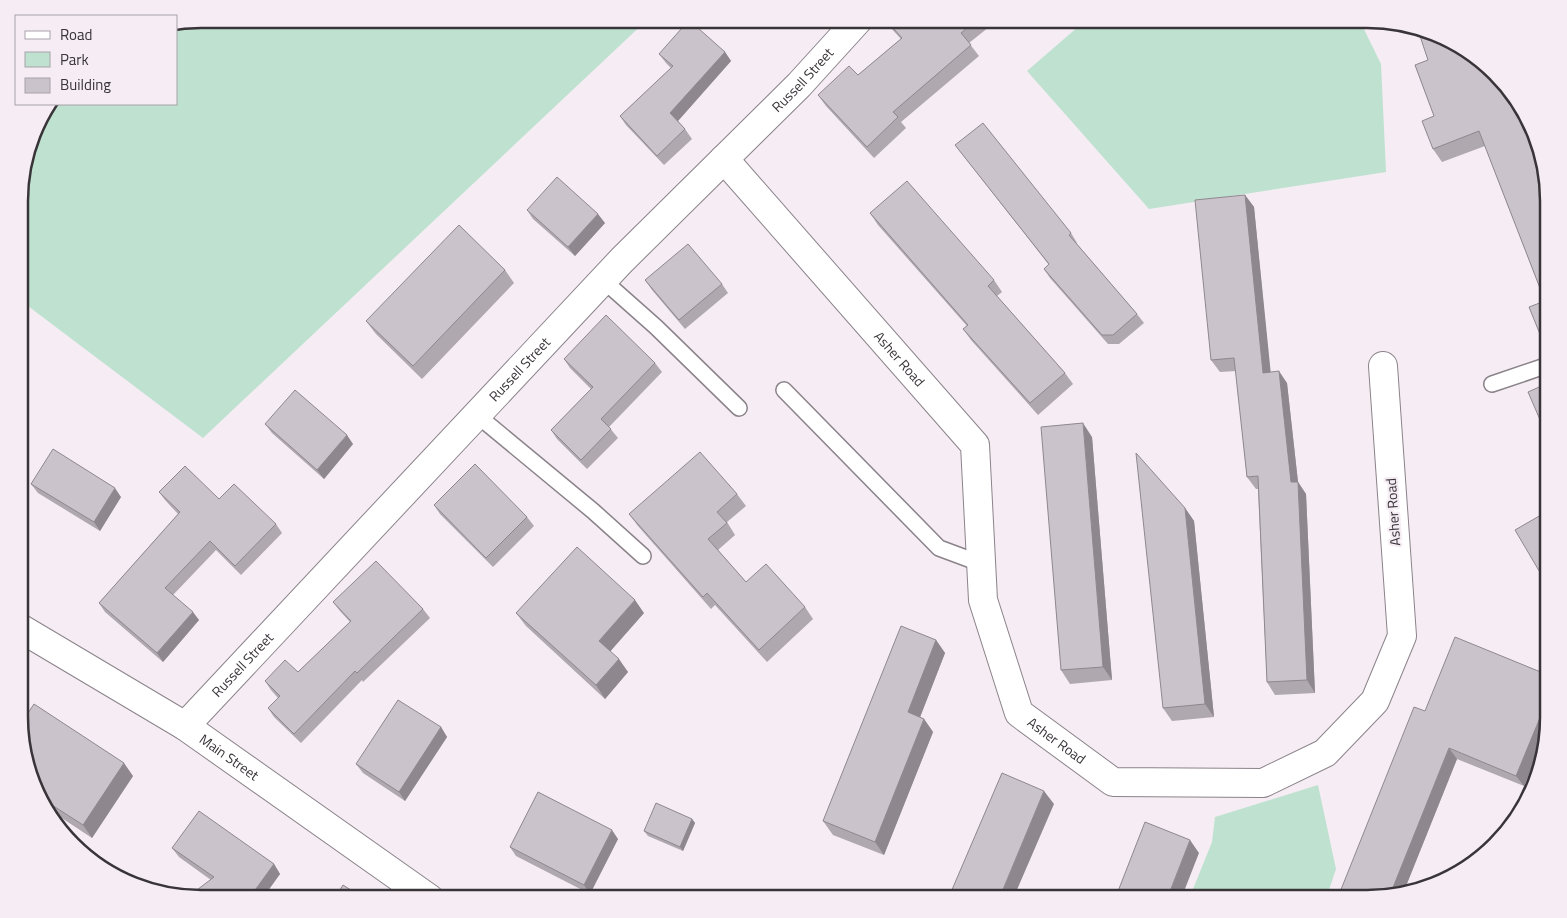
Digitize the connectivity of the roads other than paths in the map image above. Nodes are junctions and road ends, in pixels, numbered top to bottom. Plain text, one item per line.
1 (851, 28) edge
2 (724, 159) junction
3 (603, 280) junction
4 (1383, 366) dead end
5 (1539, 368) edge
6 (1492, 384) dead end
7 (784, 390) dead end
8 (739, 408) dead end
9 (477, 415) junction
10 (643, 556) dead end
11 (982, 564) junction
12 (28, 633) edge
13 (185, 726) junction
14 (417, 890) edge

1 - 2 street, Russell Street
2 - 3 street, Russell Street
2 - 11 street, Asher Road
3 - 8 lane
3 - 9 street, Russell Street
4 - 11 street, Asher Road
5 - 6 lane
7 - 11 lane
9 - 10 lane
9 - 13 street, Russell Street
12 - 13 street, Main Street
13 - 14 street, Main Street

